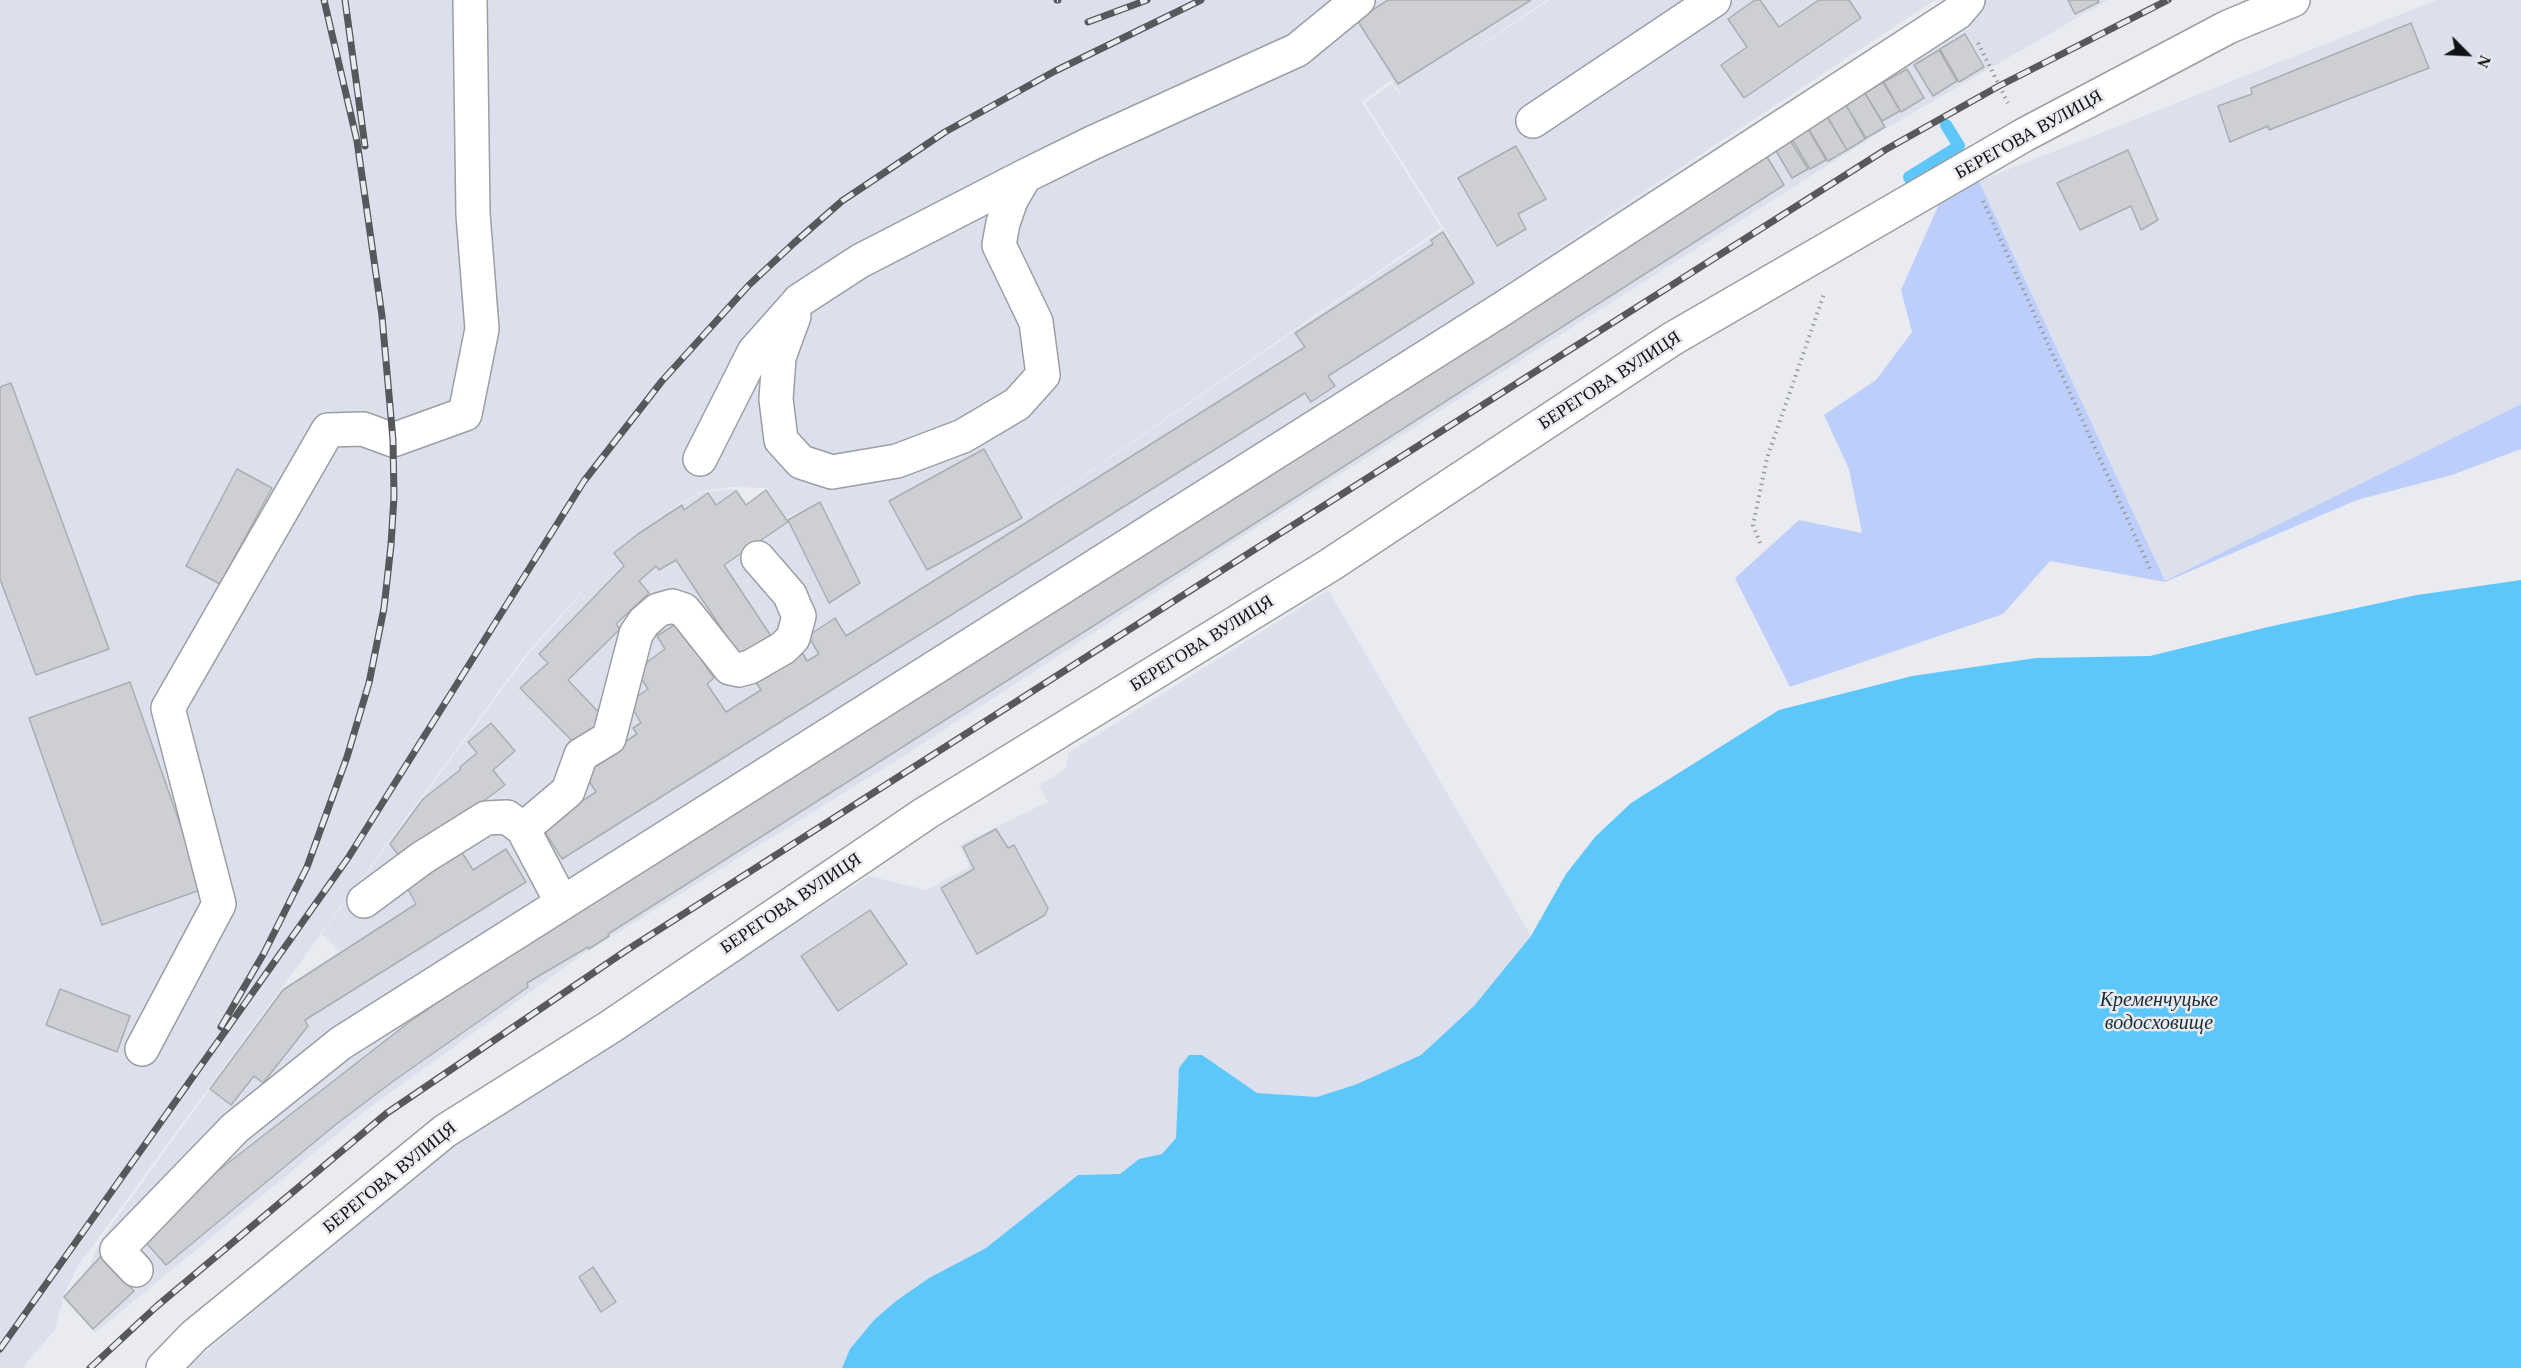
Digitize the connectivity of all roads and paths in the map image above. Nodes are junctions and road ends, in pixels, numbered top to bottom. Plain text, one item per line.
1 (470, 0) edge
2 (1358, 0) edge
3 (1714, 0) edge
4 (2293, 0) edge
5 (1965, 5) edge
6 (1533, 121) dead end
7 (2024, 135) junction
8 (1968, 168) junction
9 (1025, 176) junction
10 (1840, 242) junction
11 (800, 300) junction
12 (700, 459) dead end
13 (1760, 543) dead end
14 (758, 558) dead end
15 (2150, 569) dead end
16 (523, 829) junction
17 (364, 901) dead end
18 (562, 903) junction
19 (142, 1049) dead end
20 (136, 1269) dead end
21 (162, 1368) edge

1 - 19 street
2 - 9 street
3 - 6 street
4 - 7 street, БЕРЕГОВА ВУЛИЦЯ
5 - 7 path
5 - 18 street
7 - 8 street, БЕРЕГОВА ВУЛИЦЯ
8 - 10 street, БЕРЕГОВА ВУЛИЦЯ
8 - 15 path
9 - 11 street
9 - 11 street
10 - 13 path
10 - 21 street, БЕРЕГОВА ВУЛИЦЯ
11 - 12 street
14 - 16 street
16 - 17 street
16 - 18 street
18 - 20 street

